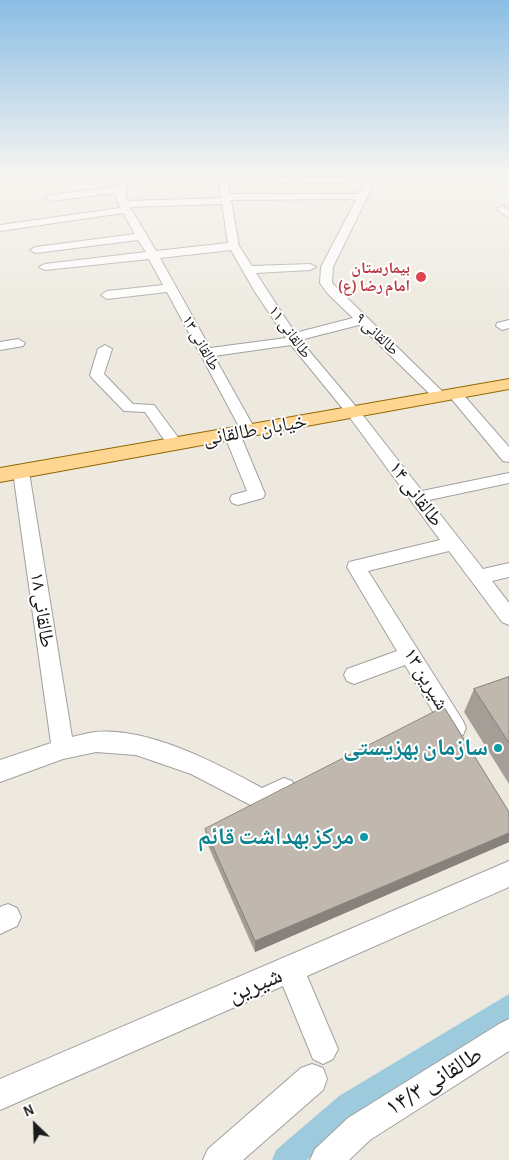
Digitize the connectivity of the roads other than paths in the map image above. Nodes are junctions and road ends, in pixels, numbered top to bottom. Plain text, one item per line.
1 (137, 227) edge
2 (230, 227) edge
3 (347, 227) edge
4 (142, 236) junction
5 (234, 246) junction
6 (36, 250) dead end
7 (153, 255) junction
8 (45, 267) dead end
9 (310, 267) dead end
10 (327, 267) joint
11 (248, 270) junction
12 (171, 288) junction
13 (107, 295) dead end
14 (362, 320) junction
15 (293, 339) junction
16 (18, 343) dead end
17 (0, 346) edge
18 (105, 348) dead end
19 (206, 353) junction
20 (509, 384) edge
21 (448, 395) junction
22 (353, 412) junction
23 (240, 432) junction
24 (175, 444) junction
25 (509, 457) edge
26 (21, 472) junction
27 (0, 475) edge
28 (509, 478) edge
29 (418, 497) junction
30 (238, 499) dead end
31 (453, 543) junction
32 (356, 567) joint
33 (509, 570) edge
34 (479, 577) junction
35 (509, 617) edge
36 (411, 654) junction
37 (354, 675) dead end
38 (463, 741) edge
39 (62, 749) junction
40 (0, 771) edge
41 (305, 778) edge
42 (509, 874) edge
43 (292, 970) junction
44 (509, 1034) edge
45 (323, 1049) dead end
46 (312, 1078) dead end
47 (0, 1095) edge
48 (219, 1160) edge
49 (326, 1160) edge

1 - 4 street, طالقانی ۱۳
2 - 5 street
3 - 10 street
4 - 6 street
4 - 7 street, طالقانی ۱۳
5 - 7 street
5 - 11 street, طالقانی ۱۱
7 - 8 street
7 - 12 street, طالقانی ۱۳
9 - 11 street
10 - 14 street, طالقانی ۹
11 - 15 street, طالقانی ۱۱
12 - 13 street
12 - 19 street, طالقانی ۱۳
14 - 15 street
14 - 21 street, طالقانی ۹
15 - 19 street
15 - 22 street, طالقانی ۱۱
16 - 17 street
18 - 24 street
19 - 23 street, طالقانی ۱۳
20 - 21 main road, خیابان طالقانی
21 - 22 main road, خیابان طالقانی
21 - 25 street, طالقانی ۹
22 - 23 main road, خیابان طالقانی
22 - 29 street, طالقانی ۱۴
23 - 24 main road, خیابان طالقانی
23 - 30 street, طالقانی ۱۳
24 - 26 main road, خیابان طالقانی
26 - 27 main road, خیابان طالقانی
26 - 39 street, طالقانی ۱۸
28 - 29 street
29 - 31 street, طالقانی ۱۴
31 - 32 street
31 - 34 street, طالقانی ۱۴
32 - 36 street, شیرین ۱۳
33 - 34 street
34 - 35 street, طالقانی ۱۴
36 - 37 street
36 - 38 street, شیرین ۱۳
39 - 40 street
39 - 41 street
42 - 43 street, شیرین
43 - 45 street
43 - 47 street, شیرین
44 - 49 street, طالقانی ۱۴/۳
46 - 48 street

